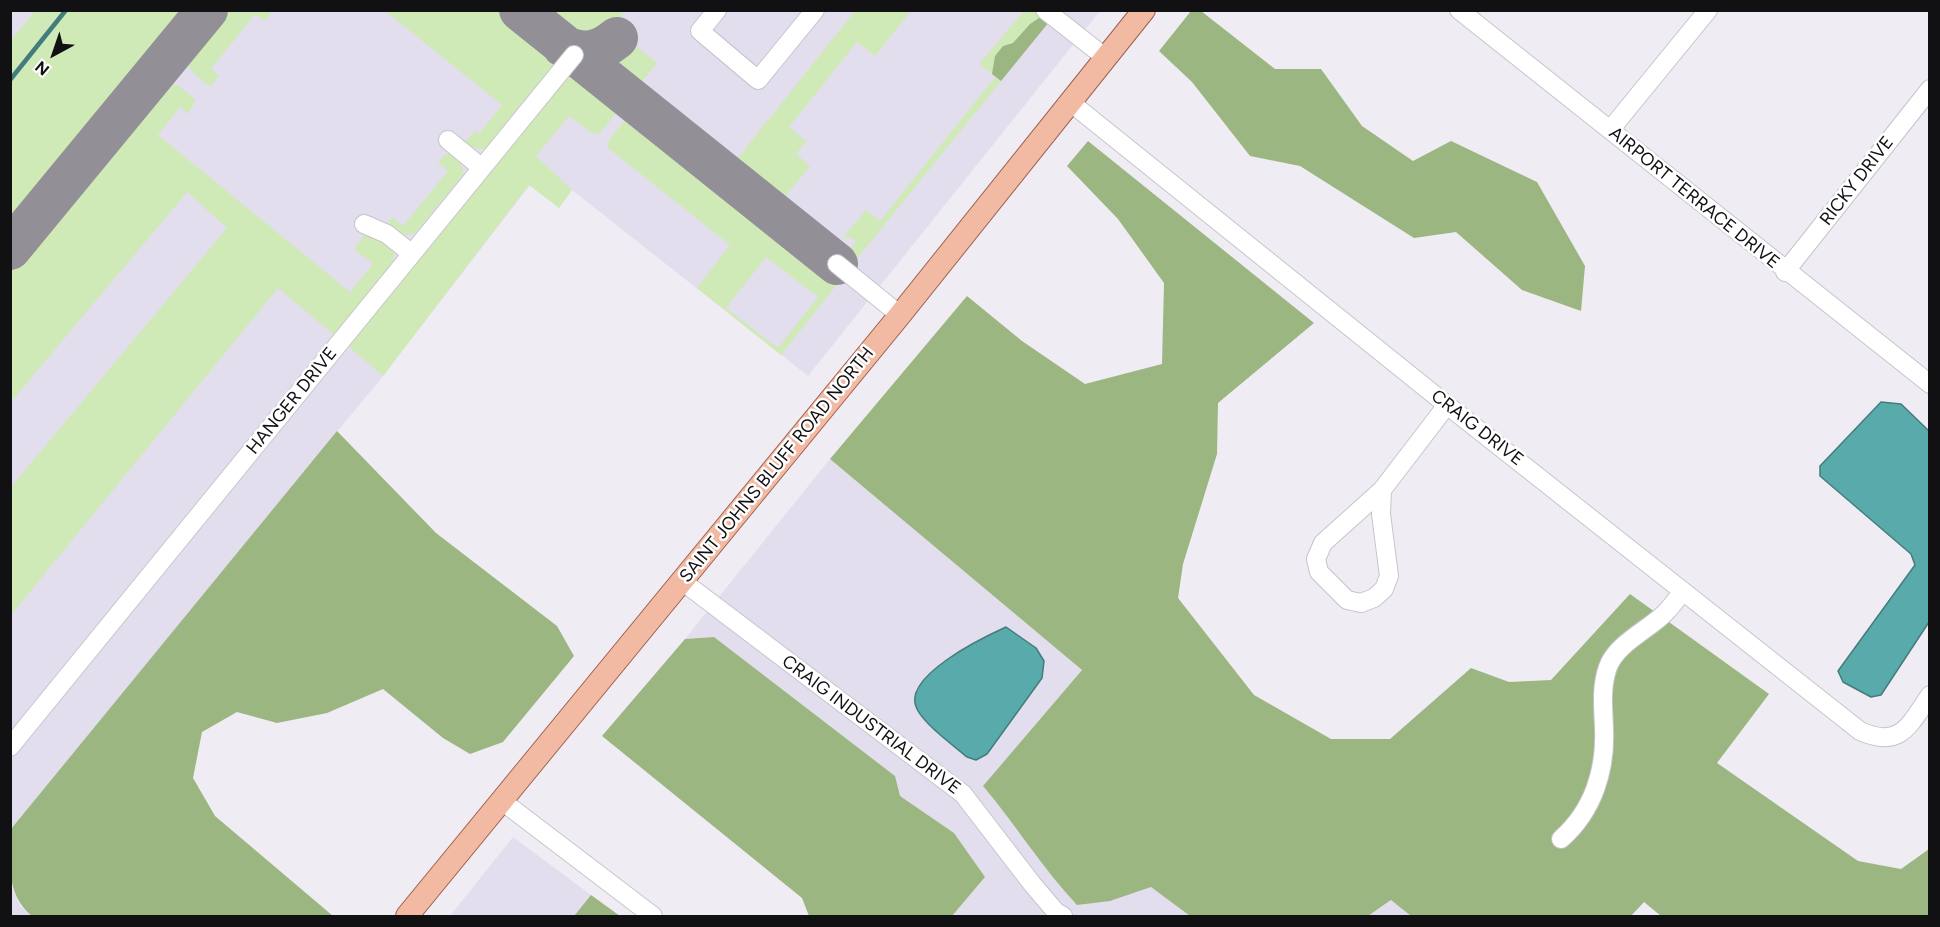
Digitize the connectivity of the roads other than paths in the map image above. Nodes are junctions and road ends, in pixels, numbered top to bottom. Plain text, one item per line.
1 (717, 10) edge
2 (815, 10) edge
3 (1045, 10) edge
4 (1144, 10) edge
5 (1459, 10) edge
6 (1708, 10) edge
7 (574, 55) dead end
8 (1106, 58) junction
9 (1929, 89) edge
10 (1070, 102) junction
11 (1610, 130) junction
12 (448, 140) dead end
13 (482, 168) junction
14 (364, 224) dead end
15 (412, 254) junction
16 (837, 264) dead end
17 (1785, 272) junction
18 (900, 315) junction
19 (1929, 384) edge
20 (1447, 405) junction
21 (1382, 490) junction
22 (682, 581) junction
23 (1682, 592) junction
24 (1929, 695) edge
25 (10, 747) edge
26 (502, 801) junction
27 (1561, 839) dead end
28 (407, 916) edge
29 (653, 916) edge
30 (1063, 916) edge

1 - 2 street
3 - 8 street
4 - 8 main road, SAINT JOHNS BLUFF ROAD NORTH
5 - 11 street, AIRPORT TERRACE DRIVE
6 - 11 street
7 - 13 street, HANGER DRIVE
8 - 10 main road, SAINT JOHNS BLUFF ROAD NORTH
9 - 17 street, RICKY DRIVE
10 - 18 main road, SAINT JOHNS BLUFF ROAD NORTH
10 - 20 street, CRAIG DRIVE
11 - 17 street, AIRPORT TERRACE DRIVE
12 - 13 street
13 - 15 street, HANGER DRIVE
14 - 15 street
15 - 25 street, HANGER DRIVE
16 - 18 street
17 - 19 street, AIRPORT TERRACE DRIVE
18 - 22 main road, SAINT JOHNS BLUFF ROAD NORTH
20 - 21 street
20 - 23 street, CRAIG DRIVE
21 - 21 street
22 - 26 main road, SAINT JOHNS BLUFF ROAD NORTH
22 - 30 street, CRAIG INDUSTRIAL DRIVE
23 - 24 street, CRAIG DRIVE
23 - 27 street
26 - 28 main road, SAINT JOHNS BLUFF ROAD NORTH
26 - 29 street

